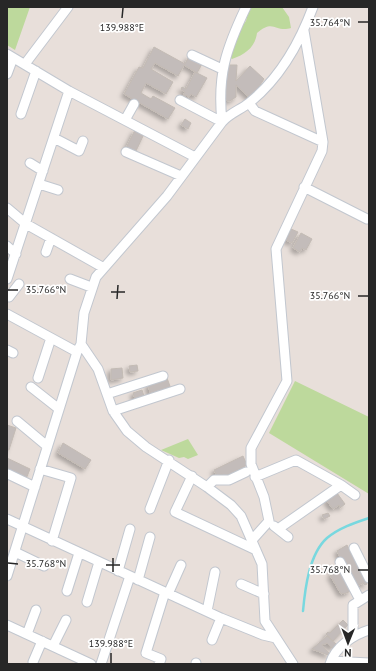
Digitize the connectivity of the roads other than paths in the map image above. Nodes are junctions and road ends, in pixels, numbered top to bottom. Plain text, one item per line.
1 (68, 7) edge
2 (246, 7) edge
3 (313, 7) edge
4 (304, 31) junction
5 (192, 55) dead end
6 (10, 56) edge
7 (25, 64) junction
8 (222, 69) junction
9 (36, 71) junction
10 (7, 74) edge
11 (69, 91) junction
12 (180, 100) dead end
13 (249, 103) junction
14 (134, 104) dead end
15 (21, 114) dead end
16 (125, 120) junction
17 (222, 122) junction
18 (54, 138) junction
19 (83, 141) dead end
20 (323, 142) junction
21 (126, 152) dead end
22 (195, 157) junction
23 (30, 163) dead end
24 (43, 171) junction
25 (181, 176) junction
26 (38, 184) junction
27 (304, 187) junction
28 (58, 190) dead end
29 (7, 208) edge
30 (368, 219) dead end
31 (26, 224) junction
32 (51, 238) junction
33 (7, 246) edge
34 (46, 252) dead end
35 (16, 254) junction
36 (104, 268) junction
37 (70, 278) dead end
38 (7, 279) edge
39 (19, 284) dead end
40 (91, 287) junction
41 (9, 293) edge
42 (7, 314) edge
43 (51, 338) junction
44 (79, 348) junction
45 (163, 376) dead end
46 (38, 378) dead end
47 (31, 387) dead end
48 (180, 389) dead end
49 (107, 394) junction
50 (59, 409) junction
51 (113, 412) junction
52 (17, 421) dead end
53 (47, 446) junction
54 (169, 460) junction
55 (40, 469) junction
56 (246, 472) dead end
57 (8, 474) dead end
58 (192, 476) junction
59 (256, 477) junction
60 (341, 485) junction
61 (35, 487) junction
62 (207, 487) junction
63 (355, 496) dead end
64 (150, 509) dead end
65 (7, 519) edge
66 (269, 521) junction
67 (22, 527) junction
68 (130, 529) dead end
69 (278, 529) junction
70 (288, 537) dead end
71 (150, 538) dead end
72 (52, 540) junction
73 (252, 540) junction
74 (354, 548) dead end
75 (256, 550) junction
76 (15, 552) junction
77 (80, 553) junction
78 (99, 562) junction
79 (340, 562) dead end
80 (181, 565) dead end
81 (44, 566) dead end
82 (118, 571) junction
83 (215, 572) dead end
84 (7, 576) edge
85 (134, 578) junction
86 (369, 578) edge
87 (241, 584) dead end
88 (67, 591) dead end
89 (167, 593) junction
90 (264, 594) junction
91 (369, 595) edge
92 (360, 600) junction
93 (87, 602) dead end
94 (36, 610) dead end
95 (207, 611) junction
96 (221, 618) junction
97 (66, 620) dead end
98 (7, 625) edge
99 (369, 630) edge
100 (26, 634) junction
101 (353, 637) junction
102 (276, 638) junction
103 (212, 640) dead end
104 (42, 641) junction
105 (53, 646) junction
106 (33, 662) dead end
107 (331, 662) edge
108 (369, 663) edge
109 (91, 664) edge
110 (101, 664) edge
111 (159, 664) edge
112 (293, 664) edge

1 - 7 street
2 - 8 street
3 - 4 street
4 - 13 street
4 - 20 street
5 - 8 street
6 - 7 street
6 - 10 street
7 - 9 street
8 - 17 street
9 - 11 street
9 - 15 street
11 - 16 street
11 - 18 street
12 - 17 street
13 - 17 street
13 - 20 street
14 - 16 street
16 - 22 street
17 - 22 street
18 - 19 street
18 - 24 street
20 - 27 street
21 - 25 street
22 - 25 street
23 - 24 street
24 - 26 street
25 - 36 street
26 - 28 street
26 - 31 street
27 - 30 street
27 - 59 street
29 - 31 street
31 - 32 street
31 - 35 street
32 - 34 street
32 - 36 street
33 - 35 street
35 - 38 street
36 - 40 street
37 - 40 street
39 - 41 street
40 - 44 street
42 - 43 street
43 - 44 street
43 - 46 street
44 - 49 street
44 - 50 street
45 - 49 street
47 - 50 street
48 - 51 street
49 - 51 street
50 - 53 street
51 - 54 street
52 - 53 street
53 - 55 street
54 - 58 street
54 - 64 street
55 - 61 street
55 - 72 street
56 - 62 street
57 - 61 street
58 - 62 street
58 - 75 street
59 - 60 street
59 - 66 street
60 - 63 street
60 - 69 street
61 - 67 street
62 - 73 street
65 - 67 street
66 - 69 street
66 - 73 street
67 - 72 street
67 - 76 street
68 - 82 street
69 - 70 street
71 - 85 street
72 - 77 street
73 - 75 street
74 - 86 street
75 - 90 street
76 - 81 street
76 - 84 street
77 - 78 street
77 - 88 street
78 - 82 street
78 - 93 street
79 - 92 street
80 - 89 street
82 - 85 street
83 - 95 street
85 - 89 street
85 - 110 street
87 - 90 street
89 - 95 street
89 - 111 street
90 - 102 street
91 - 92 street
92 - 101 street
94 - 100 street
95 - 96 street
96 - 102 street
96 - 103 street
97 - 105 street
98 - 100 street
99 - 101 street
100 - 104 street
101 - 107 street
102 - 112 street
104 - 105 street
104 - 106 street
105 - 109 street
107 - 108 street

